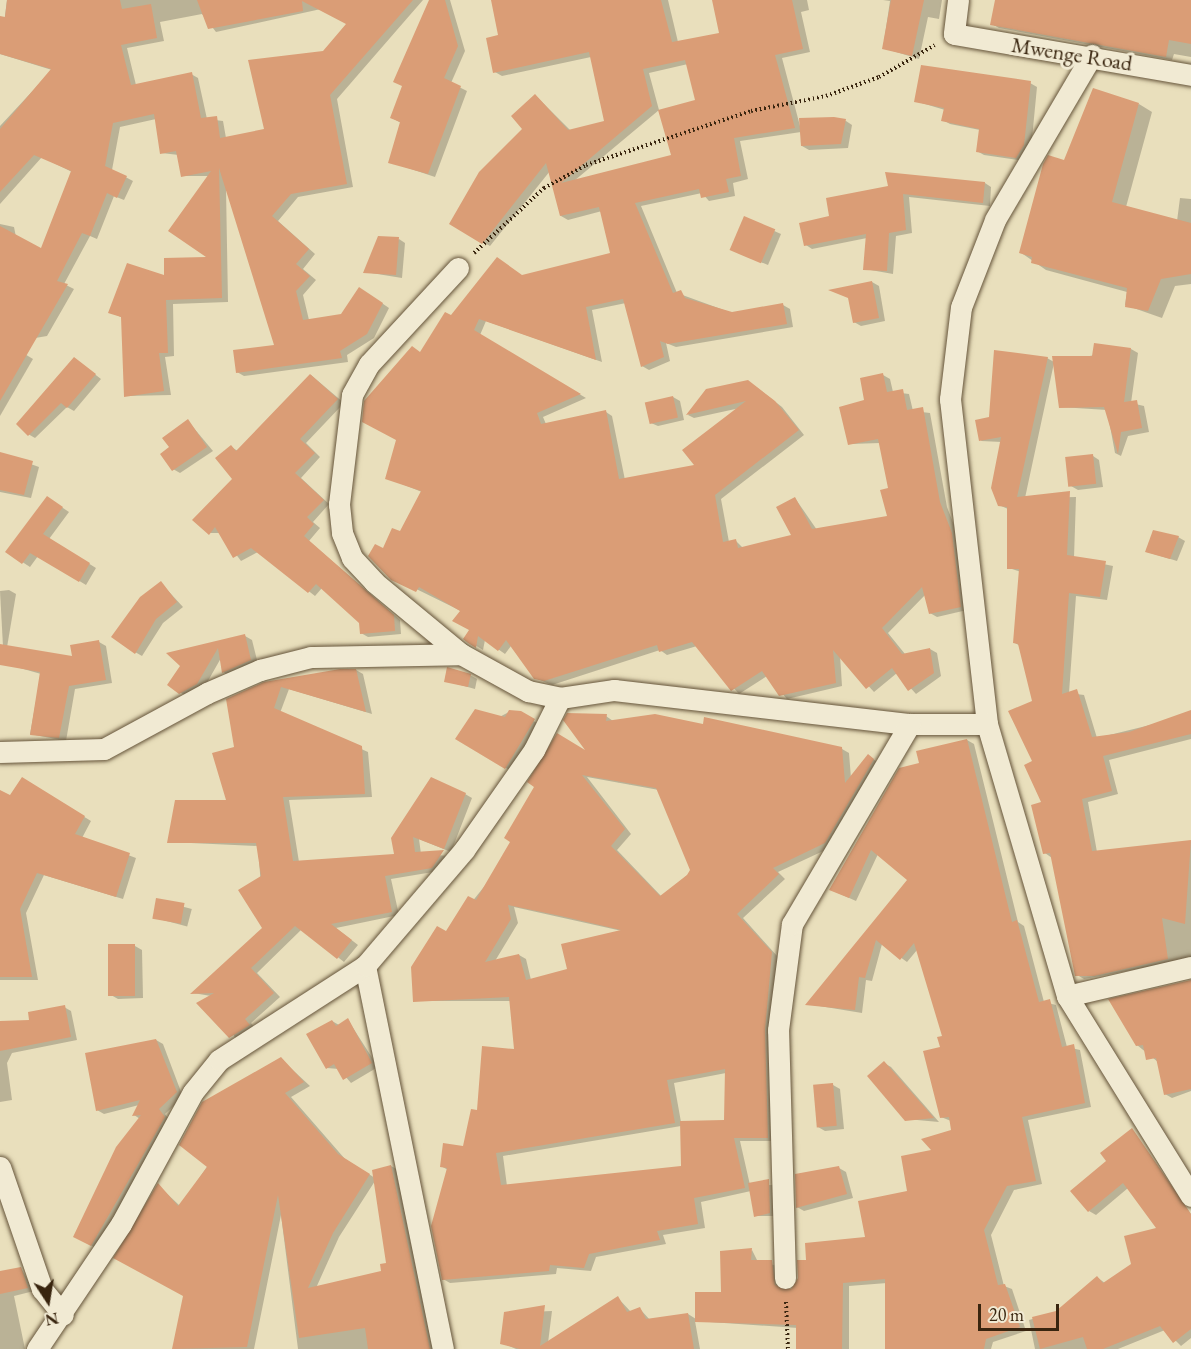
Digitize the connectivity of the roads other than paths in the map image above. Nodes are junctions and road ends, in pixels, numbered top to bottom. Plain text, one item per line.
1 (958, 0) edge
2 (1092, 55) junction
3 (1191, 75) edge
4 (458, 268) road end
5 (461, 654) junction
6 (560, 698) junction
7 (910, 724) junction
8 (987, 724) junction
9 (0, 752) edge
10 (365, 966) junction
11 (1191, 967) edge
12 (1067, 996) junction
13 (0, 1167) edge
14 (1191, 1196) edge
15 (785, 1278) road end
16 (63, 1315) junction
17 (37, 1349) edge
18 (443, 1349) edge

1 - 2 street, Mwenge Road
2 - 3 street, Mwenge Road
2 - 8 street
4 - 5 street
5 - 6 street
5 - 9 street
6 - 7 street
6 - 10 street
7 - 8 street
7 - 15 street
8 - 12 street
10 - 16 street
10 - 18 street
11 - 12 street
12 - 14 street
13 - 16 street
16 - 17 street

